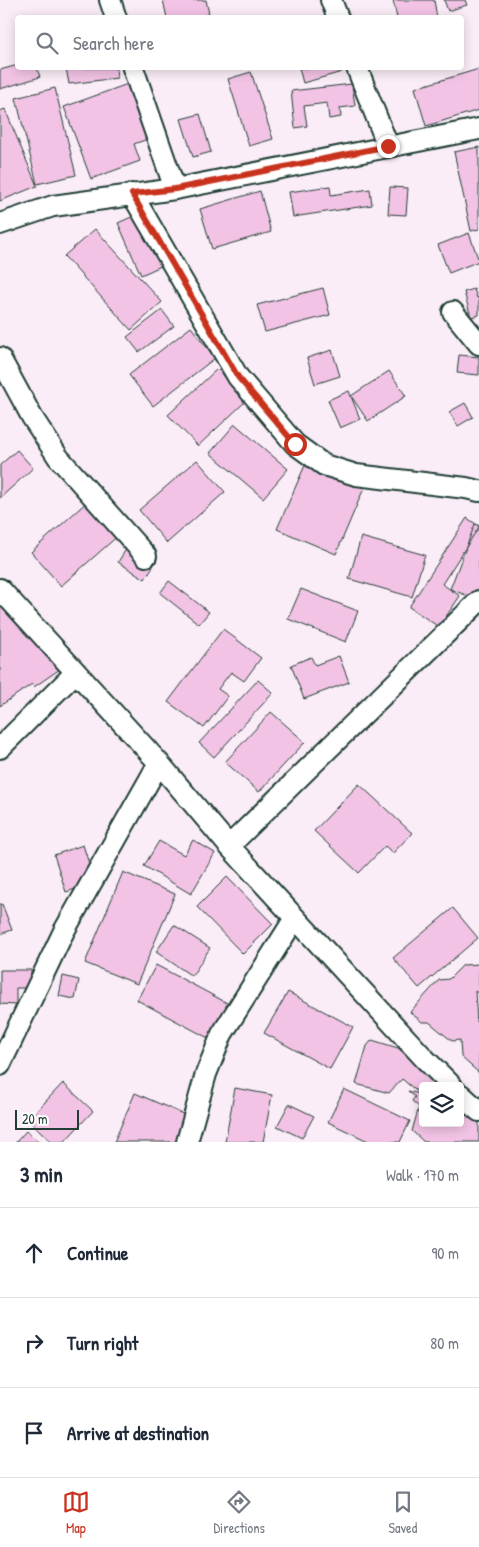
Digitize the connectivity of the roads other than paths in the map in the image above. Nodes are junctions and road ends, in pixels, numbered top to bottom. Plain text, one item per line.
1 (110, 0) edge
2 (331, 0) edge
3 (115, 15) edge
4 (337, 15) edge
5 (134, 70) edge
6 (358, 70) edge
7 (479, 129) edge
8 (388, 146) junction
9 (175, 189) junction
10 (132, 194) junction
11 (0, 224) edge
12 (453, 312) dead end
13 (479, 344) edge
14 (0, 358) edge
15 (479, 491) edge
16 (146, 556) dead end
17 (0, 589) edge
18 (479, 601) edge
19 (76, 672) junction
20 (0, 748) edge
21 (159, 763) junction
22 (229, 846) junction
23 (295, 918) junction
24 (0, 1065) edge
25 (448, 1082) edge
26 (464, 1098) edge
27 (479, 1111) edge
28 (187, 1142) edge

1 - 3 street
2 - 4 street
5 - 9 street
6 - 8 street
7 - 8 street
8 - 9 street
9 - 10 street
10 - 11 street
10 - 15 street
12 - 13 street
14 - 16 street
17 - 19 street
18 - 22 street
19 - 20 street
19 - 21 street
21 - 22 street
21 - 24 street
22 - 23 street
23 - 25 street
23 - 28 street
26 - 27 street

